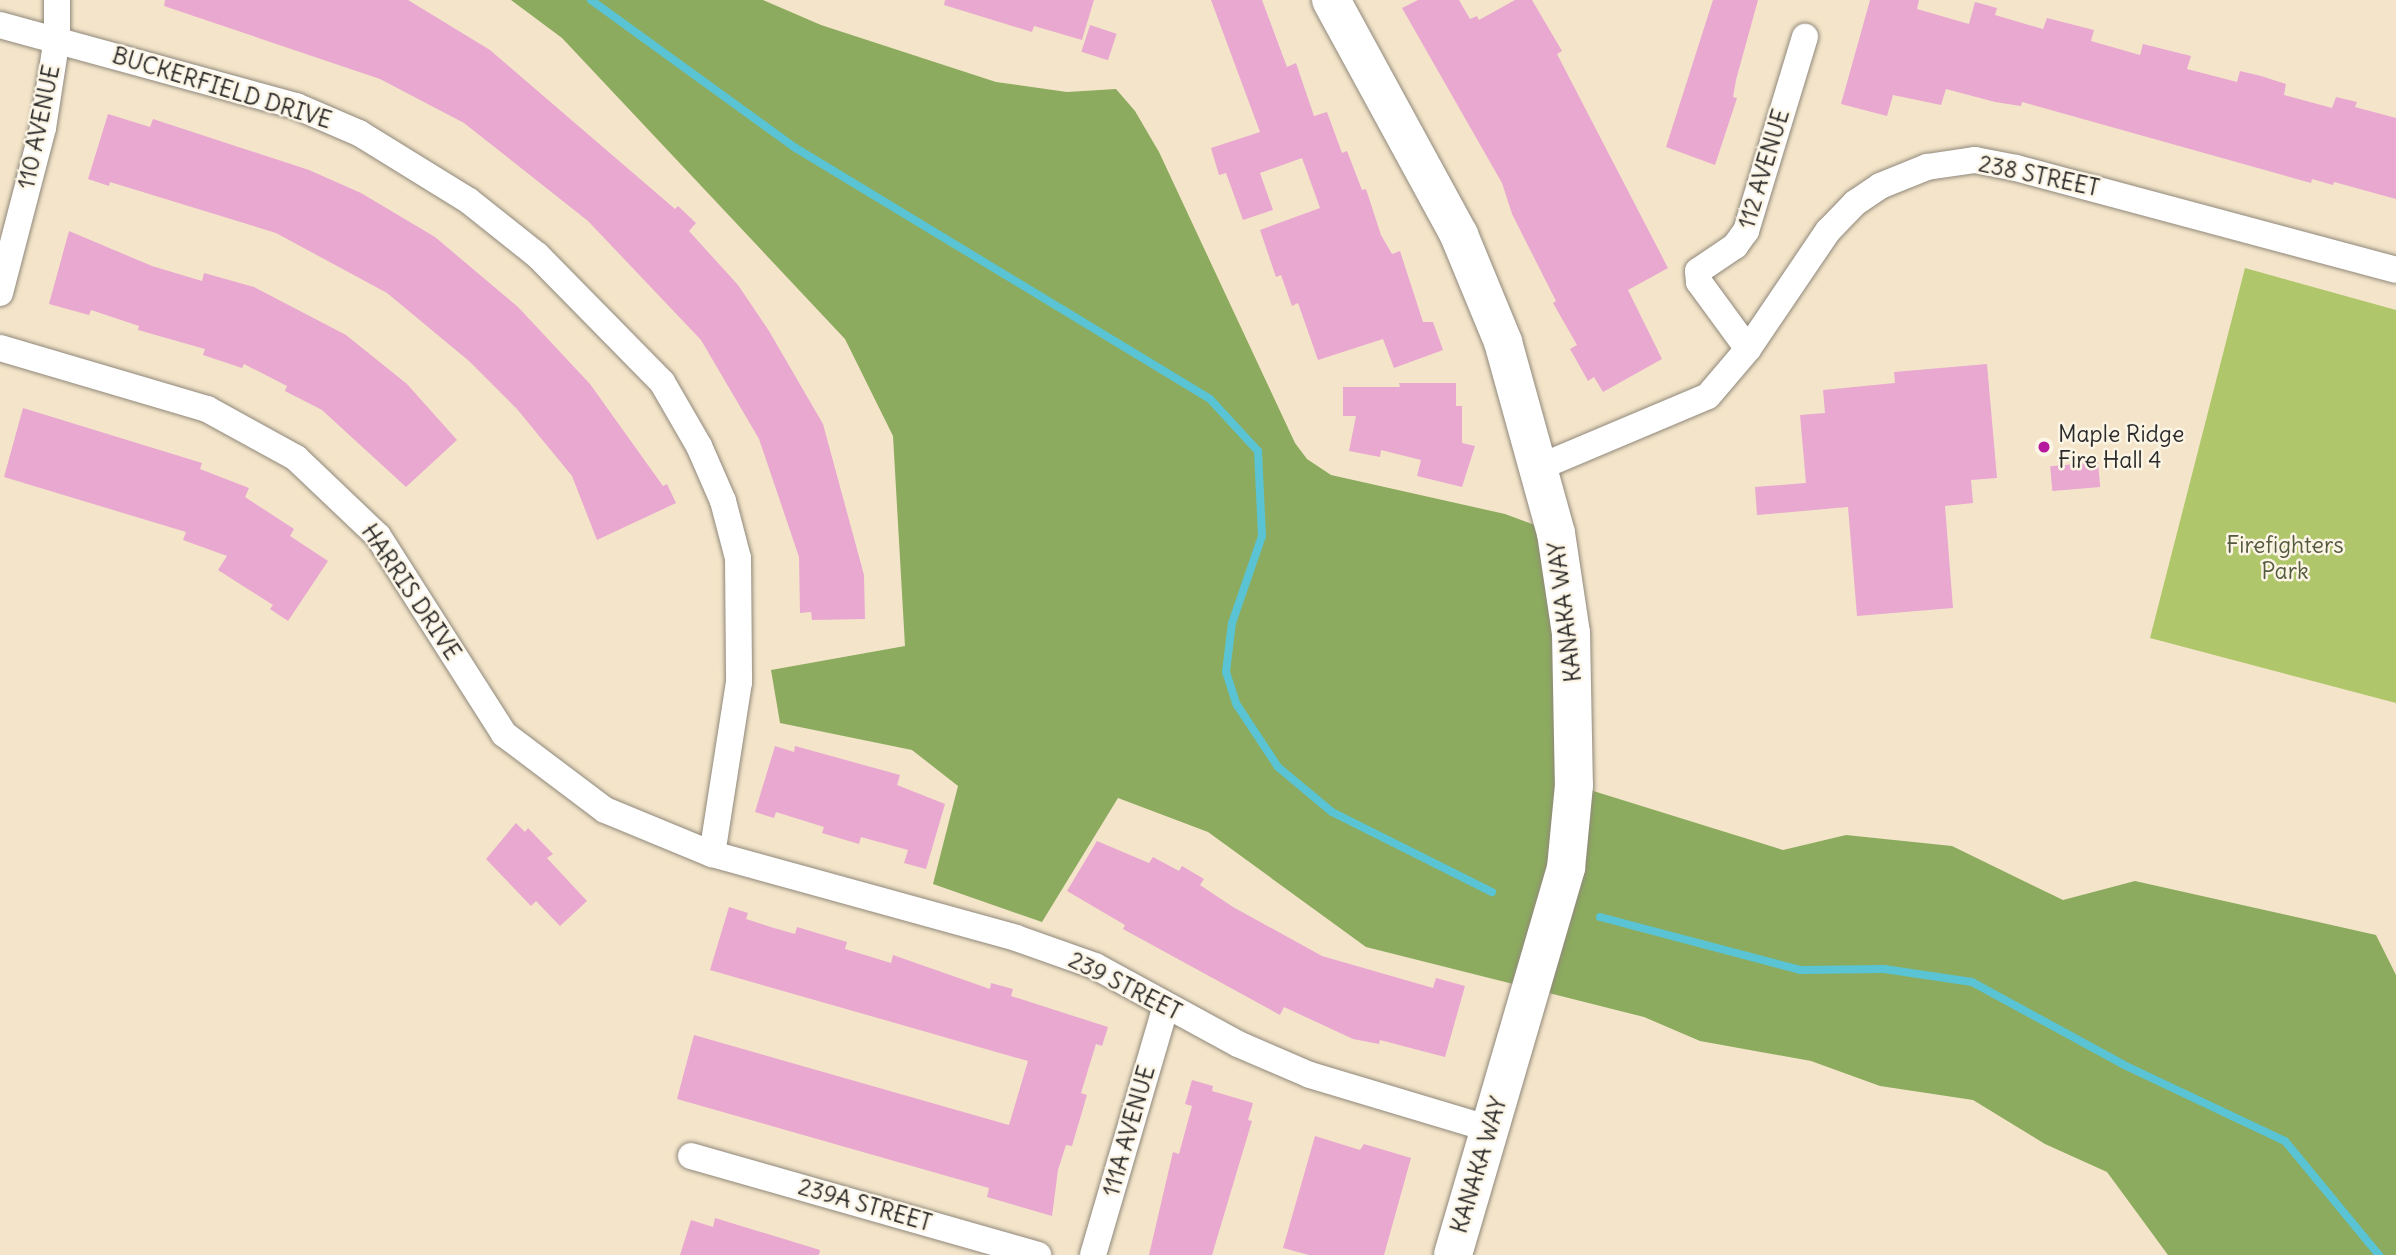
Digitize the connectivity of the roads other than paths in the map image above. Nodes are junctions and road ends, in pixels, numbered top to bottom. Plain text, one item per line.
1 (57, 0) edge
2 (1331, 0) edge
3 (0, 25) edge
4 (1805, 37) dead end
5 (57, 38) junction
6 (2396, 270) edge
7 (0, 293) edge
8 (0, 348) edge
9 (1748, 349) junction
10 (1540, 467) junction
11 (712, 854) junction
12 (1166, 1006) junction
13 (1490, 1129) junction
14 (691, 1156) dead end
15 (1038, 1255) edge
16 (1093, 1255) edge
17 (1453, 1255) edge

1 - 5 street, 110 AVENUE
2 - 10 main road, KANAKA WAY
3 - 5 street, BUCKERFIELD DRIVE
4 - 9 street, 112 AVENUE
5 - 7 street, 110 AVENUE
5 - 11 street, BUCKERFIELD DRIVE
6 - 9 street, 238 STREET
8 - 11 street, HARRIS DRIVE
9 - 10 street, 238 STREET
10 - 13 main road, KANAKA WAY
11 - 12 street, 239 STREET
12 - 13 street, 239 STREET
12 - 16 street, 111A AVENUE
13 - 17 main road, KANAKA WAY
14 - 15 street, 239A STREET

